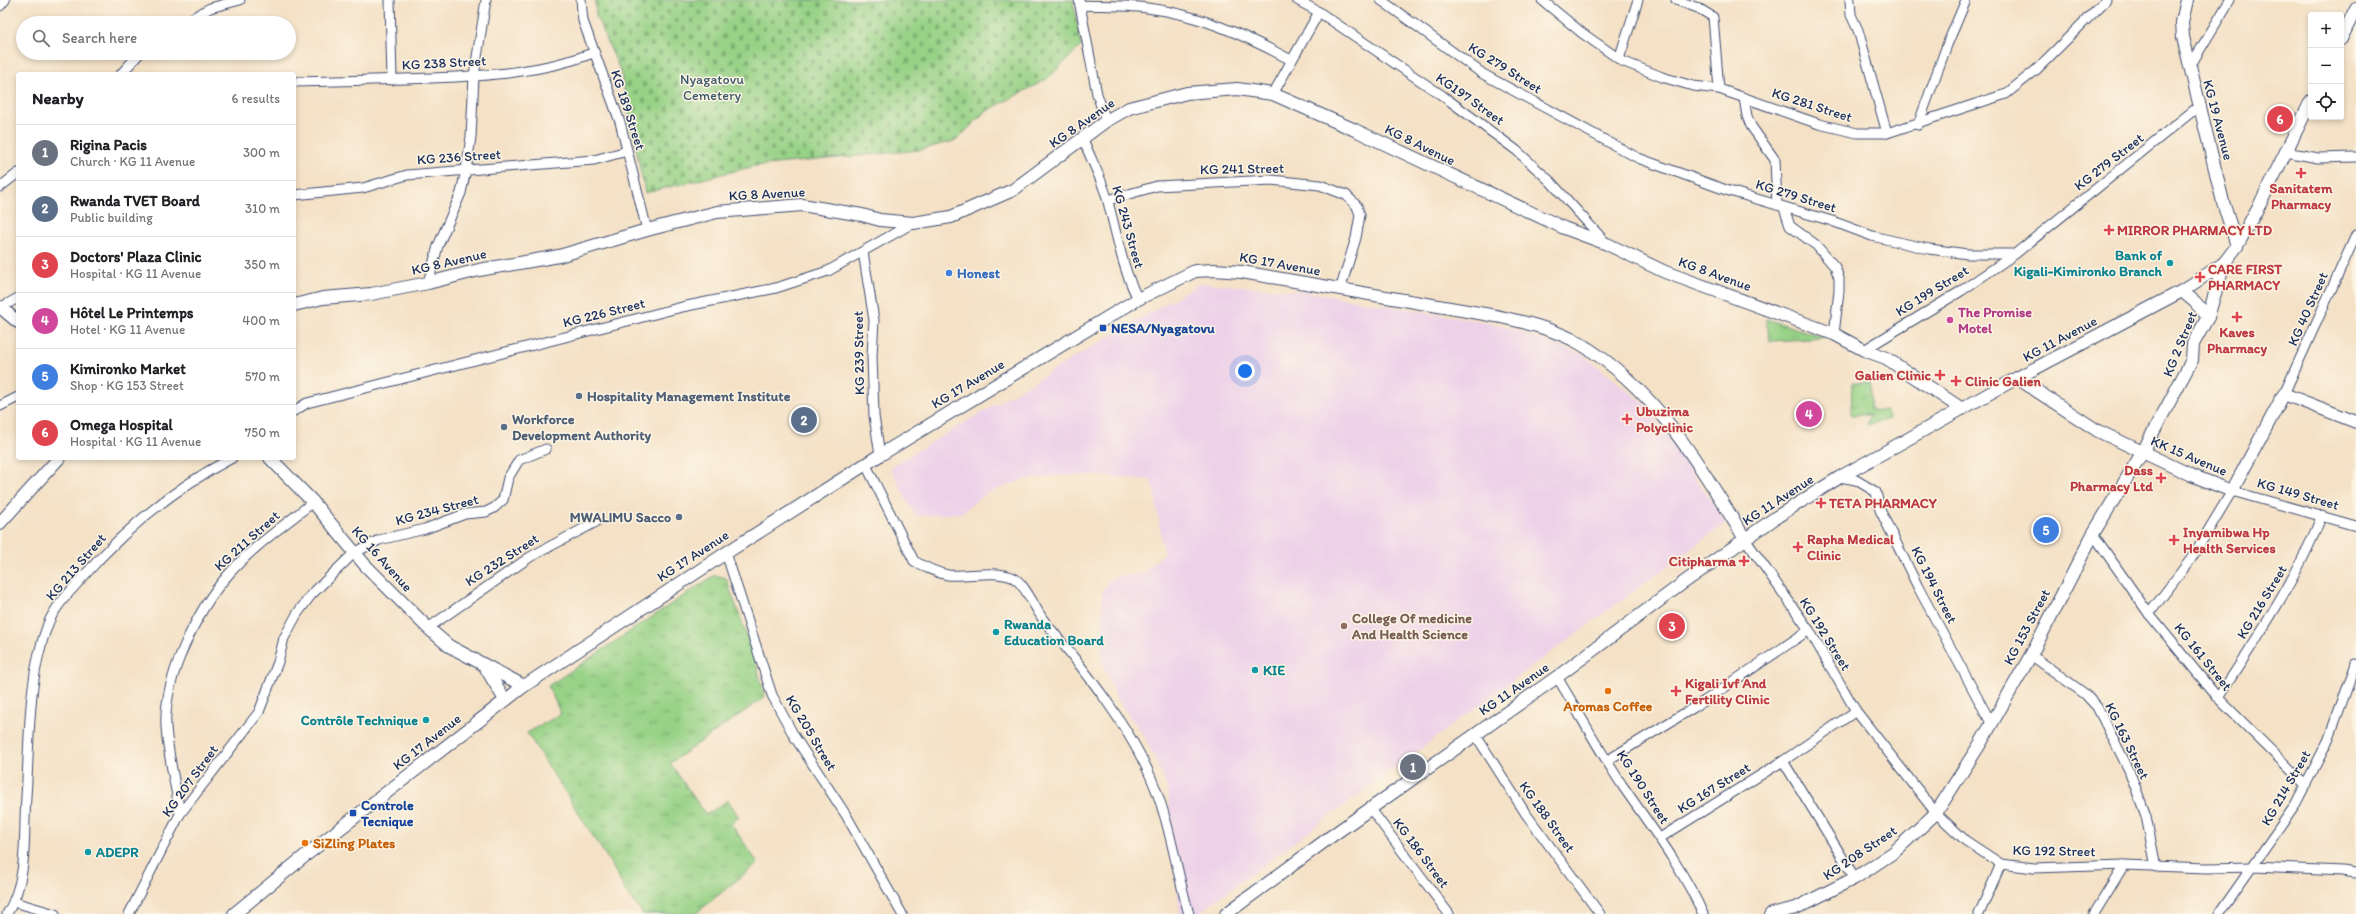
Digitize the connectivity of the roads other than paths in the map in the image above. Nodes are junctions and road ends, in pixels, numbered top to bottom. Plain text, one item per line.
1 (5, 0) edge
2 (240, 0) edge
3 (390, 0) edge
4 (486, 0) edge
5 (581, 0) edge
6 (1297, 0) edge
7 (1381, 0) edge
8 (1542, 0) edge
9 (1638, 0) edge
10 (1676, 0) edge
11 (1850, 0) edge
12 (1966, 0) edge
13 (2106, 0) edge
14 (2187, 0) edge
15 (2230, 0) edge
16 (1079, 2) edge
17 (0, 6) edge
18 (2356, 8) edge
19 (1319, 12) junction
20 (196, 16) edge
21 (2344, 33) edge
22 (593, 53) junction
23 (1619, 59) junction
24 (134, 60) edge
25 (1291, 60) junction
26 (2189, 68) junction
27 (123, 72) edge
28 (474, 76) junction
29 (392, 80) junction
30 (296, 82) edge
31 (1718, 89) junction
32 (1273, 94) junction
33 (1744, 98) junction
34 (2199, 106) junction
35 (2308, 107) edge
36 (1106, 121) junction
37 (1918, 125) junction
38 (1887, 133) junction
39 (1083, 139) junction
40 (627, 151) junction
41 (2286, 152) junction
42 (2356, 156) edge
43 (466, 170) junction
44 (16, 175) edge
45 (0, 187) edge
46 (296, 195) edge
47 (1108, 200) junction
48 (1781, 207) junction
49 (913, 223) junction
50 (647, 230) junction
51 (2356, 235) edge
52 (1607, 244) junction
53 (2237, 246) junction
54 (862, 252) junction
55 (2015, 254) junction
56 (2224, 263) junction
57 (428, 283) junction
58 (1340, 290) junction
59 (2182, 291) junction
60 (16, 299) edge
61 (1138, 299) junction
62 (296, 305) edge
63 (0, 307) edge
64 (2208, 317) junction
65 (16, 320) edge
66 (1834, 334) junction
67 (1864, 350) junction
68 (2017, 378) junction
69 (2284, 394) junction
70 (16, 398) edge
71 (0, 406) edge
72 (1962, 409) junction
73 (296, 410) edge
74 (2356, 422) edge
75 (546, 448) dead end
76 (2142, 453) junction
77 (880, 455) junction
78 (57, 460) edge
79 (229, 460) edge
80 (272, 460) edge
81 (866, 465) junction
82 (1840, 477) junction
83 (2232, 490) junction
84 (313, 502) junction
85 (2322, 515) junction
86 (596, 522) dead end
87 (0, 523) edge
88 (2356, 526) edge
89 (2093, 534) junction
90 (1745, 540) junction
91 (354, 553) junction
92 (726, 553) junction
93 (2149, 614) junction
94 (428, 628) junction
95 (1809, 630) junction
96 (2031, 655) junction
97 (2356, 664) edge
98 (484, 665) junction
99 (1558, 677) junction
100 (524, 686) junction
101 (2218, 698) junction
102 (505, 700) junction
103 (1856, 711) junction
104 (259, 712) joint
105 (1991, 723) junction
106 (1475, 734) junction
107 (1608, 760) junction
108 (1782, 761) junction
109 (2306, 785) junction
110 (1370, 808) junction
111 (180, 814) junction
112 (1936, 814) junction
113 (1660, 838) junction
114 (2001, 864) junction
115 (2124, 865) junction
116 (2156, 867) junction
117 (2254, 867) junction
118 (2356, 873) edge
119 (1855, 878) junction
120 (14, 902) junction
121 (6, 914) edge
122 (56, 914) edge
123 (129, 914) edge
124 (234, 914) edge
125 (902, 914) edge
126 (1189, 914) edge
127 (1226, 914) edge
128 (1449, 914) edge
129 (1600, 914) edge
130 (1703, 914) edge
131 (1771, 914) edge
132 (1979, 914) edge
133 (2094, 914) edge
134 (2219, 914) edge

1 - 17 street
2 - 20 street
3 - 29 street
4 - 28 street
5 - 22 street, KG 189 Street
6 - 19 street, KG197 Street
7 - 48 street, KG 279 Street
8 - 23 street, KG 281 Street
9 - 23 street
10 - 31 street
11 - 38 street
12 - 37 street
13 - 37 street, KG 281 Street
14 - 26 street, KG 19 Avenue
15 - 26 street
16 - 25 street
16 - 36 street
18 - 21 street
19 - 25 street
19 - 52 street, KG197 Street
22 - 28 street, KG 238 Street
22 - 40 street, KG 189 Street
23 - 31 street, KG 281 Street
24 - 27 street
25 - 32 street
26 - 34 street, KG 19 Avenue
28 - 29 street, KG 238 Street
28 - 43 street
29 - 30 street, KG 238 Street
31 - 33 street, KG 281 Street
32 - 36 street, KG 8 Avenue
32 - 52 street, KG 8 Avenue
33 - 38 street, KG 281 Street
33 - 48 street
34 - 53 street, KG 19 Avenue
34 - 55 street, KG 279 Street
35 - 41 street, KG 11 Avenue
36 - 39 street, KG 8 Avenue
37 - 38 street, KG 281 Street
39 - 47 street, KG 243 Street
39 - 49 street, KG 8 Avenue
40 - 43 street, KG 236 Street
40 - 50 street, KG 189 Street
41 - 42 street
41 - 53 street, KG 11 Avenue
43 - 46 street, KG 236 Street
43 - 57 street
44 - 45 street
47 - 58 street, KG 241 Street
47 - 61 street, KG 243 Street
48 - 55 street, KG 279 Street
48 - 66 street
49 - 50 street, KG 8 Avenue
49 - 54 street, KG 226 Street
50 - 57 street, KG 8 Avenue
51 - 69 street, KG 40 Street
52 - 66 street, KG 8 Avenue
53 - 56 street, KG 11 Avenue
54 - 73 street, KG 226 Street
54 - 77 street, KG 239 Street
55 - 67 street, KG 199 Street
56 - 59 street, KG 11 Avenue
56 - 64 street, KG 2 Street
57 - 62 street, KG 8 Avenue
58 - 61 street, KG 17 Avenue
58 - 90 street, KG 17 Avenue
59 - 64 street
59 - 68 street, KG 11 Avenue
60 - 63 street
61 - 77 street, KG 17 Avenue
63 - 65 street
64 - 76 street, KG 2 Street
66 - 67 street, KG 8 Avenue
67 - 72 street, KG 8 Avenue
68 - 72 street, KG 11 Avenue
68 - 76 street, KK 15 Avenue
69 - 74 street
69 - 83 street, KK 15 Avenue
70 - 71 street
72 - 82 street, KG 11 Avenue
75 - 91 street, KG 234 Street
76 - 83 street, KK 15 Avenue
76 - 89 street, KG 153 Street
77 - 81 street, KG 17 Avenue
78 - 87 street
79 - 120 street, KG 213 Street
80 - 84 street, KG 16 Avenue
81 - 92 street, KG 17 Avenue
81 - 126 street
82 - 90 street, KG 11 Avenue
82 - 105 street, KG 194 Street
83 - 85 street, KG 149 Street
83 - 93 street
84 - 91 street, KG 16 Avenue
84 - 111 street, KG 211 Street
85 - 88 street, KG 149 Street
85 - 101 street, KG 216 Street
86 - 94 street, KG 232 Street
89 - 93 street, KG 161 Street
89 - 96 street, KG 153 Street
90 - 95 street, KG 192 Street
90 - 99 street, KG 11 Avenue
91 - 94 street, KG 16 Avenue
91 - 104 street, KG 234 Street
92 - 100 street, KG 17 Avenue
92 - 125 street, KG 205 Street
93 - 101 street, KG 161 Street
94 - 98 street, KG 16 Avenue
95 - 103 street, KG 192 Street
95 - 107 street
96 - 105 street, KG 153 Street
96 - 116 street, KG 163 Street
97 - 109 street, KG 214 Street
98 - 100 street, KG 16 Avenue
98 - 102 street
99 - 106 street, KG 11 Avenue
99 - 107 street, KG 190 Street
100 - 102 street, KG 17 Avenue
101 - 109 street, KG 161 Street
102 - 124 street, KG 17 Avenue
103 - 108 street, KG 167 Street
103 - 112 street, KG 192 Street
104 - 111 street, KG 207 Street
105 - 112 street, KG 153 Street
106 - 110 street, KG 11 Avenue
106 - 129 street, KG 188 Street
107 - 113 street, KG 190 Street
108 - 113 street, KG 167 Street
108 - 119 street
109 - 117 street, KG 214 Street
110 - 127 street, KG 11 Avenue
110 - 128 street, KG 186 Street
111 - 123 street, KG 207 Street
112 - 114 street, KG 192 Street
112 - 119 street, KG 208 Street
113 - 130 street, KG 190 Street
114 - 115 street, KG 192 Street
114 - 132 street
115 - 116 street, KG 192 Street
115 - 133 street
116 - 117 street, KG 192 Street
117 - 118 street, KG 192 Street
117 - 134 street, KG 214 Street
119 - 131 street, KG 208 Street
120 - 121 street, KG 213 Street
120 - 122 street

